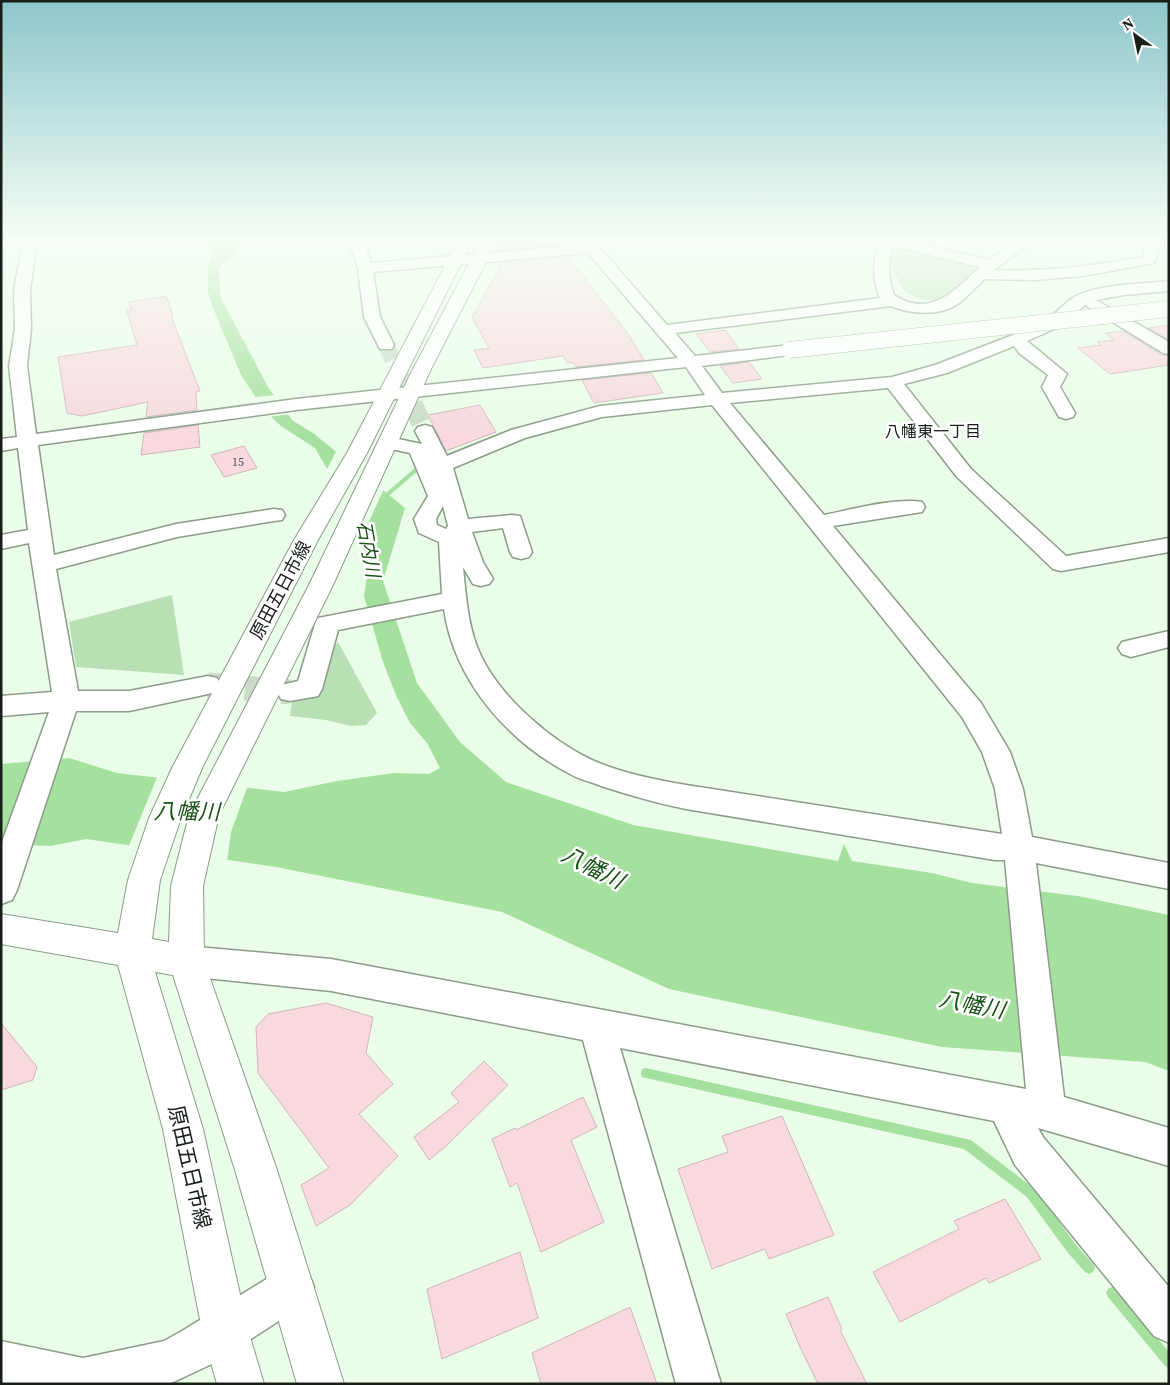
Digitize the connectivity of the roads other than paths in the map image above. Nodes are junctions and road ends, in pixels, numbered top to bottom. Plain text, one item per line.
1 (17, 306) edge
2 (370, 306) edge
3 (433, 306) edge
4 (454, 306) edge
5 (642, 306) edge
6 (855, 306) edge
7 (908, 306) edge
8 (939, 306) edge
9 (1072, 306) edge
10 (1097, 306) edge
11 (1169, 309) edge
12 (663, 330) junction
13 (1017, 339) junction
14 (386, 345) tunnel mouth
15 (1169, 349) edge
16 (19, 355) junction
17 (1, 358) edge
18 (691, 362) junction
19 (893, 382) junction
20 (414, 390) junction
21 (387, 393) junction
22 (715, 396) junction
23 (1066, 413) dead end
24 (425, 431) tunnel mouth
25 (27, 440) junction
26 (390, 443) junction
27 (1, 445) edge
28 (434, 463) junction
29 (914, 507) dead end
30 (274, 516) dead end
31 (819, 523) junction
32 (454, 533) junction
33 (39, 534) junction
34 (1, 542) edge
35 (1169, 545) edge
36 (521, 552) dead end
37 (44, 565) junction
38 (481, 579) dead end
39 (444, 601) junction
40 (1169, 640) edge
41 (1131, 648) dead end
42 (290, 692) tunnel mouth
43 (212, 698) junction
44 (1, 706) edge
45 (62, 713) junction
46 (1019, 856) junction
47 (1169, 876) edge
48 (1, 890) edge
49 (1, 929) edge
50 (132, 953) junction
51 (186, 961) junction
52 (596, 1025) junction
53 (1046, 1098) junction
54 (1006, 1105) junction
55 (1169, 1147) edge
56 (294, 1287) junction
57 (1169, 1321) edge
58 (225, 1330) junction
59 (1, 1363) edge
60 (241, 1384) edge
61 (321, 1384) edge
62 (699, 1384) edge

1 - 16 street
2 - 14 street
3 - 21 main road, 原田五日市線
4 - 20 main road, 原田五日市線
5 - 12 street
6 - 12 street
7 - 8 street
9 - 13 street
10 - 15 street
11 - 18 street, bridge
12 - 18 street
13 - 19 street
13 - 23 street
16 - 17 street
16 - 25 street
18 - 20 street
18 - 22 street
19 - 22 street
19 - 35 street
20 - 21 street
20 - 26 main road, 原田五日市線
21 - 25 street
21 - 43 main road, 原田五日市線
22 - 28 street
22 - 31 street
24 - 28 street
25 - 27 street
25 - 33 street
26 - 28 street
26 - 51 main road, 原田五日市線
28 - 32 street
29 - 31 street
30 - 37 street
31 - 46 street
32 - 36 street
32 - 38 street
32 - 39 street
33 - 34 street
33 - 37 street
37 - 45 street
39 - 42 street
39 - 46 street
40 - 41 street
43 - 45 street
43 - 50 main road, 原田五日市線
44 - 45 street
45 - 48 street
46 - 47 street
46 - 53 street
49 - 50 main road
50 - 51 main road
50 - 58 main road, 原田五日市線
51 - 52 street
51 - 56 main road, 原田五日市線
52 - 54 street
52 - 62 street
53 - 54 street
53 - 55 street
54 - 57 street
56 - 58 street
56 - 61 main road, 原田五日市線
58 - 59 street
58 - 60 main road, 原田五日市線

